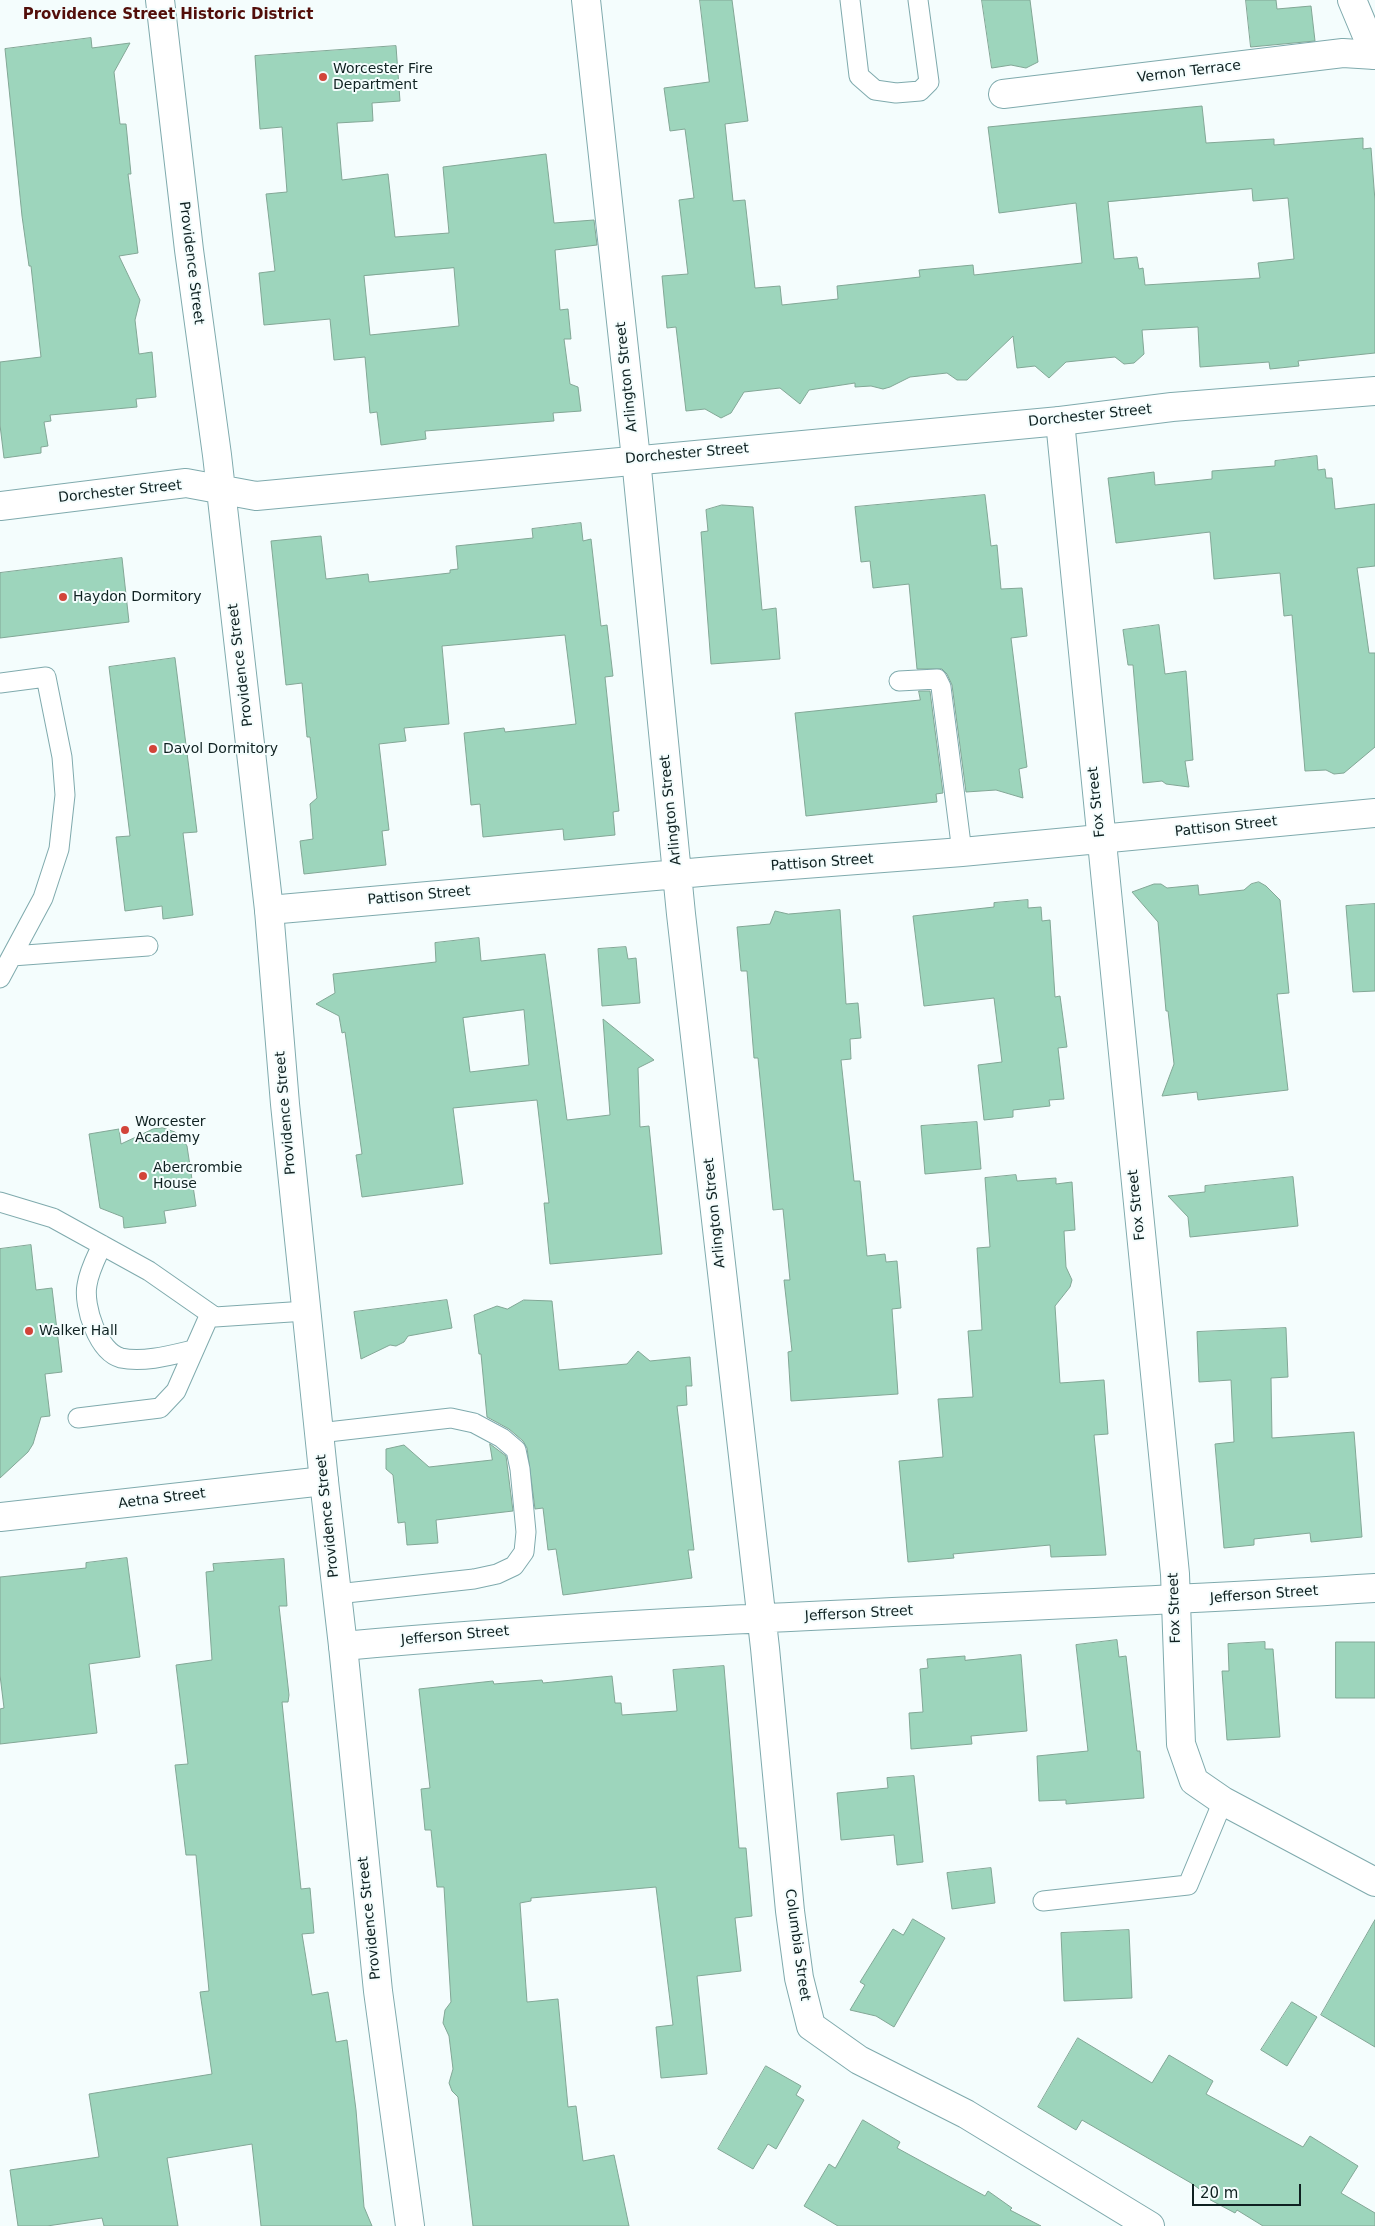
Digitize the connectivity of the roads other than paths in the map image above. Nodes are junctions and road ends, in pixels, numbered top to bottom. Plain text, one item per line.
1 (160, 0) edge
2 (586, 0) edge
3 (850, 0) edge
4 (918, 0) edge
5 (1352, 0) edge
6 (1375, 55) edge
7 (1003, 94) dead end
8 (1375, 391) edge
9 (1060, 420) junction
10 (636, 459) junction
11 (220, 490) junction
12 (0, 506) edge
13 (899, 681) dead end
14 (0, 683) edge
15 (1375, 813) edge
16 (1101, 839) junction
17 (962, 852) junction
18 (678, 874) junction
19 (270, 910) junction
20 (148, 946) dead end
21 (12, 956) junction
22 (0, 978) edge
23 (0, 1202) edge
24 (102, 1246) junction
25 (306, 1311) junction
26 (210, 1314) junction
27 (193, 1350) junction
28 (78, 1418) dead end
29 (319, 1433) junction
30 (324, 1481) junction
31 (0, 1517) edge
32 (1375, 1588) edge
33 (337, 1594) junction
34 (1177, 1601) junction
35 (760, 1619) junction
36 (344, 1646) junction
37 (1223, 1801) junction
38 (1375, 1882) edge
39 (1043, 1901) dead end
40 (410, 2226) edge
41 (1150, 2226) edge

1 - 11 street, Providence Street
2 - 10 street, Arlington Street
3 - 4 lane
5 - 6 street
6 - 7 street, Vernon Terrace
8 - 9 street, Dorchester Street
9 - 10 street, Dorchester Street
9 - 16 street, Fox Street
10 - 11 street, Dorchester Street
10 - 18 street, Arlington Street
11 - 12 street, Dorchester Street
11 - 19 street, Providence Street
13 - 17 lane
14 - 21 lane
15 - 16 street, Pattison Street
16 - 17 street, Pattison Street
16 - 34 street, Fox Street
17 - 18 street, Pattison Street
18 - 19 street, Pattison Street
18 - 35 street, Arlington Street
19 - 25 street, Providence Street
20 - 21 lane
21 - 22 lane
23 - 24 lane
24 - 26 lane
24 - 27 lane
25 - 26 lane
25 - 29 street, Providence Street
26 - 27 lane
27 - 28 lane
29 - 30 street, Providence Street
29 - 33 lane
30 - 31 street, Aetna Street
30 - 33 street, Providence Street
32 - 34 street, Jefferson Street
33 - 36 street, Providence Street
34 - 35 street, Jefferson Street
34 - 37 street, Fox Street
35 - 36 street, Jefferson Street
35 - 41 street, Columbia Street
36 - 40 street, Providence Street
37 - 38 street, Fox Street
37 - 39 lane

